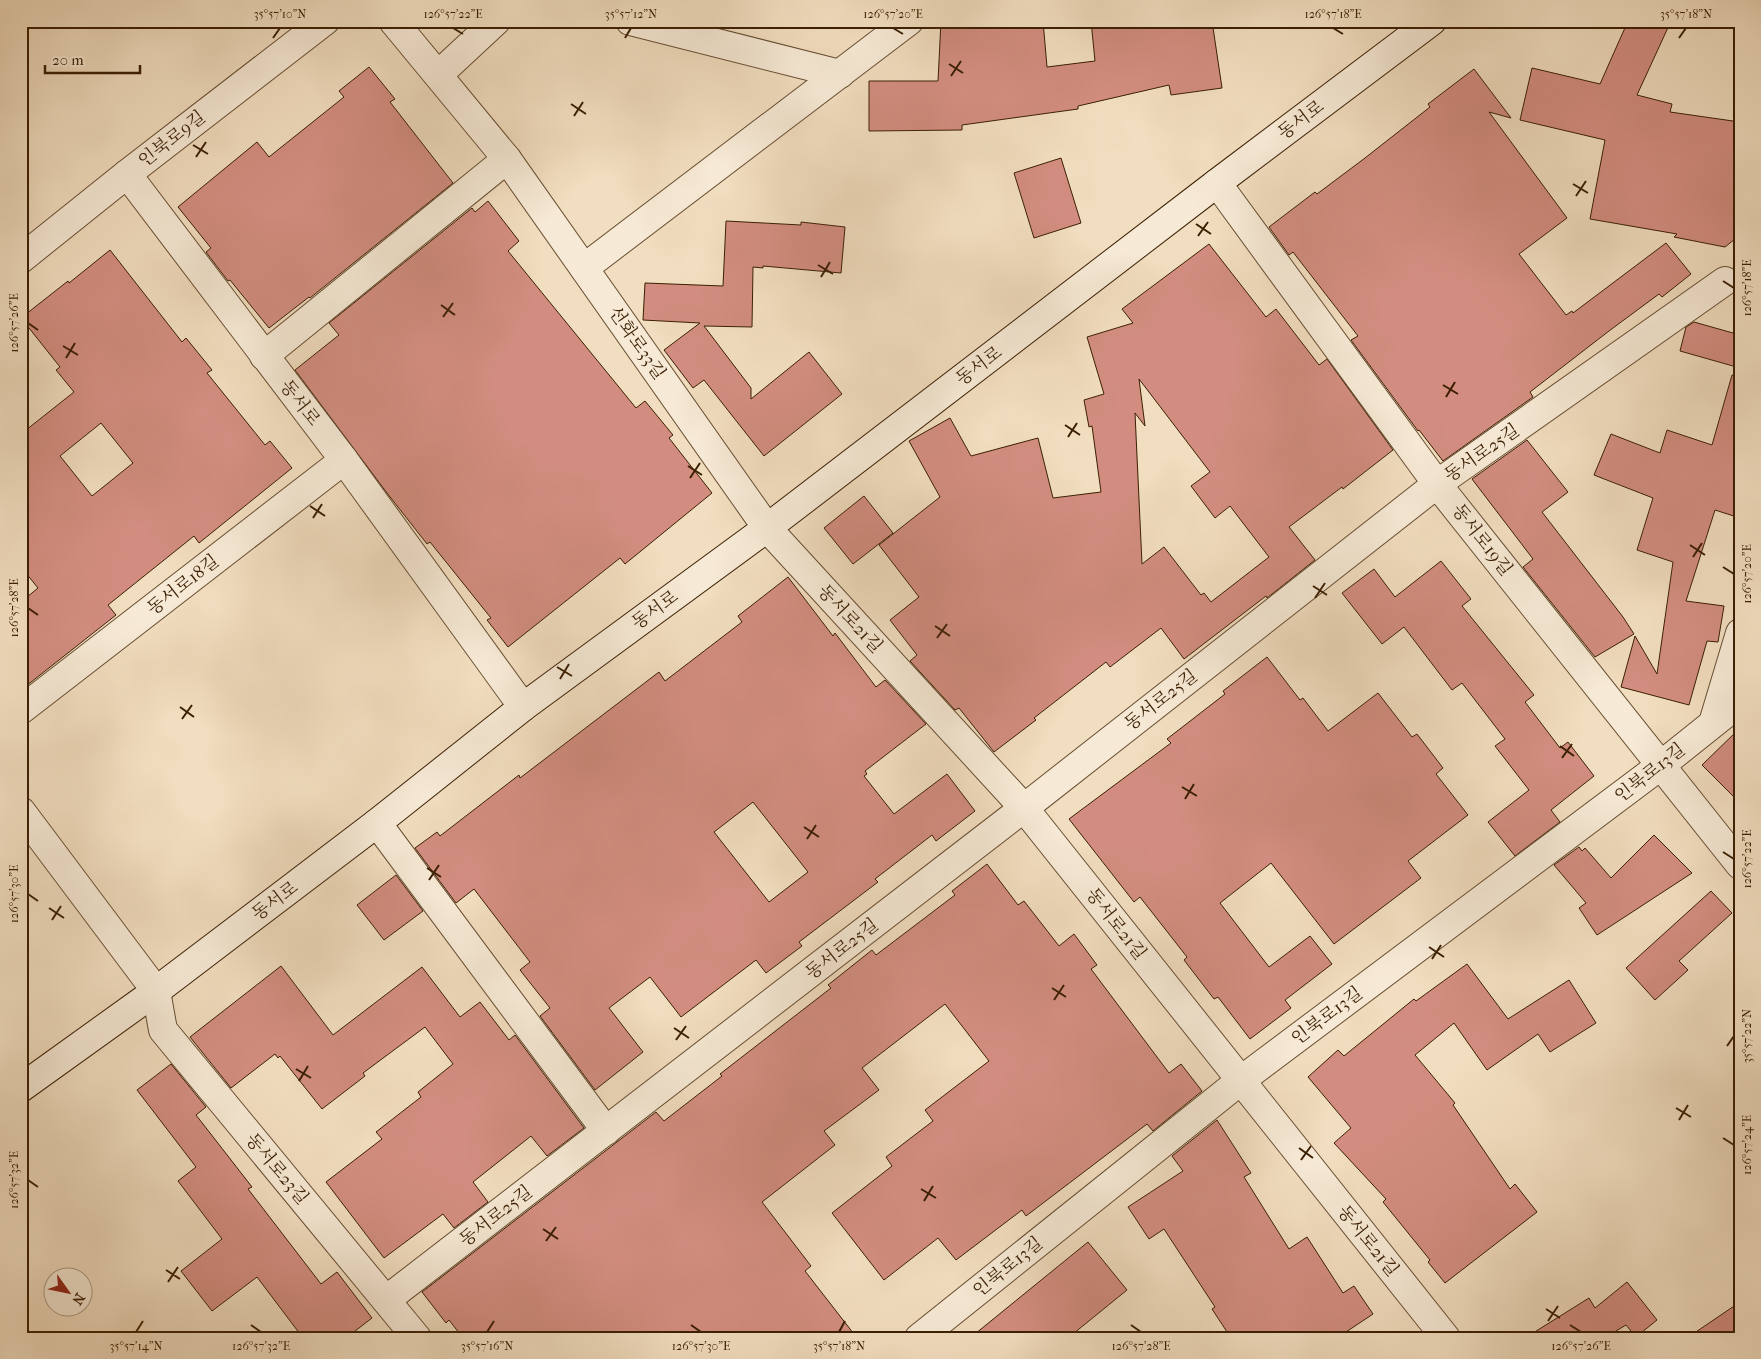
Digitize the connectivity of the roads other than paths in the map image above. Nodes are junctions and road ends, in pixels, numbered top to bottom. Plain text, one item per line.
1 (325, 21) edge
2 (393, 21) edge
3 (496, 21) edge
4 (630, 21) edge
5 (909, 21) edge
6 (1432, 21) edge
7 (840, 74) junction
8 (438, 75) junction
9 (508, 159) junction
10 (127, 174) junction
11 (1217, 183) junction
12 (21, 259) edge
13 (584, 268) junction
14 (1725, 281) dead end
15 (264, 356) junction
16 (344, 460) junction
17 (1437, 484) junction
18 (767, 528) junction
19 (1740, 632) edge
20 (1740, 702) edge
21 (523, 707) junction
22 (21, 710) edge
23 (1713, 724) junction
24 (1660, 766) junction
25 (1024, 808) junction
26 (21, 811) edge
27 (376, 823) junction
28 (1740, 865) edge
29 (156, 991) junction
30 (1240, 1081) junction
31 (23, 1090) edge
32 (606, 1131) junction
33 (386, 1300) junction
34 (418, 1338) edge
35 (919, 1338) edge
36 (1446, 1338) edge

1 - 10 street, 인북로9길
2 - 8 street, 선화로33길
3 - 8 street
4 - 7 street
5 - 7 street
6 - 11 street, 동서로
7 - 13 street
8 - 9 street, 선화로33길
9 - 13 street, 선화로33길
9 - 15 street
10 - 12 street, 인북로9길
10 - 15 street, 동서로
11 - 17 street, 동서로19길
11 - 18 street, 동서로
13 - 18 street, 선화로33길
14 - 17 street, 동서로25길
15 - 16 street, 동서로
16 - 21 street, 동서로
16 - 22 street, 동서로18길
17 - 24 street, 동서로19길
17 - 25 street, 동서로25길
18 - 21 street, 동서로
18 - 25 street, 동서로21길
19 - 23 street
20 - 23 street, 인북로13길
21 - 27 street, 동서로
23 - 24 street, 인북로13길
24 - 28 street, 동서로19길
24 - 30 street, 인북로13길
25 - 30 street, 동서로21길
25 - 32 street, 동서로25길
26 - 29 street
27 - 29 street, 동서로
27 - 32 street
29 - 31 street, 동서로
29 - 33 street, 동서로23길
30 - 35 street, 인북로13길
30 - 36 street, 동서로21길
32 - 33 street, 동서로25길
33 - 34 street, 동서로23길

